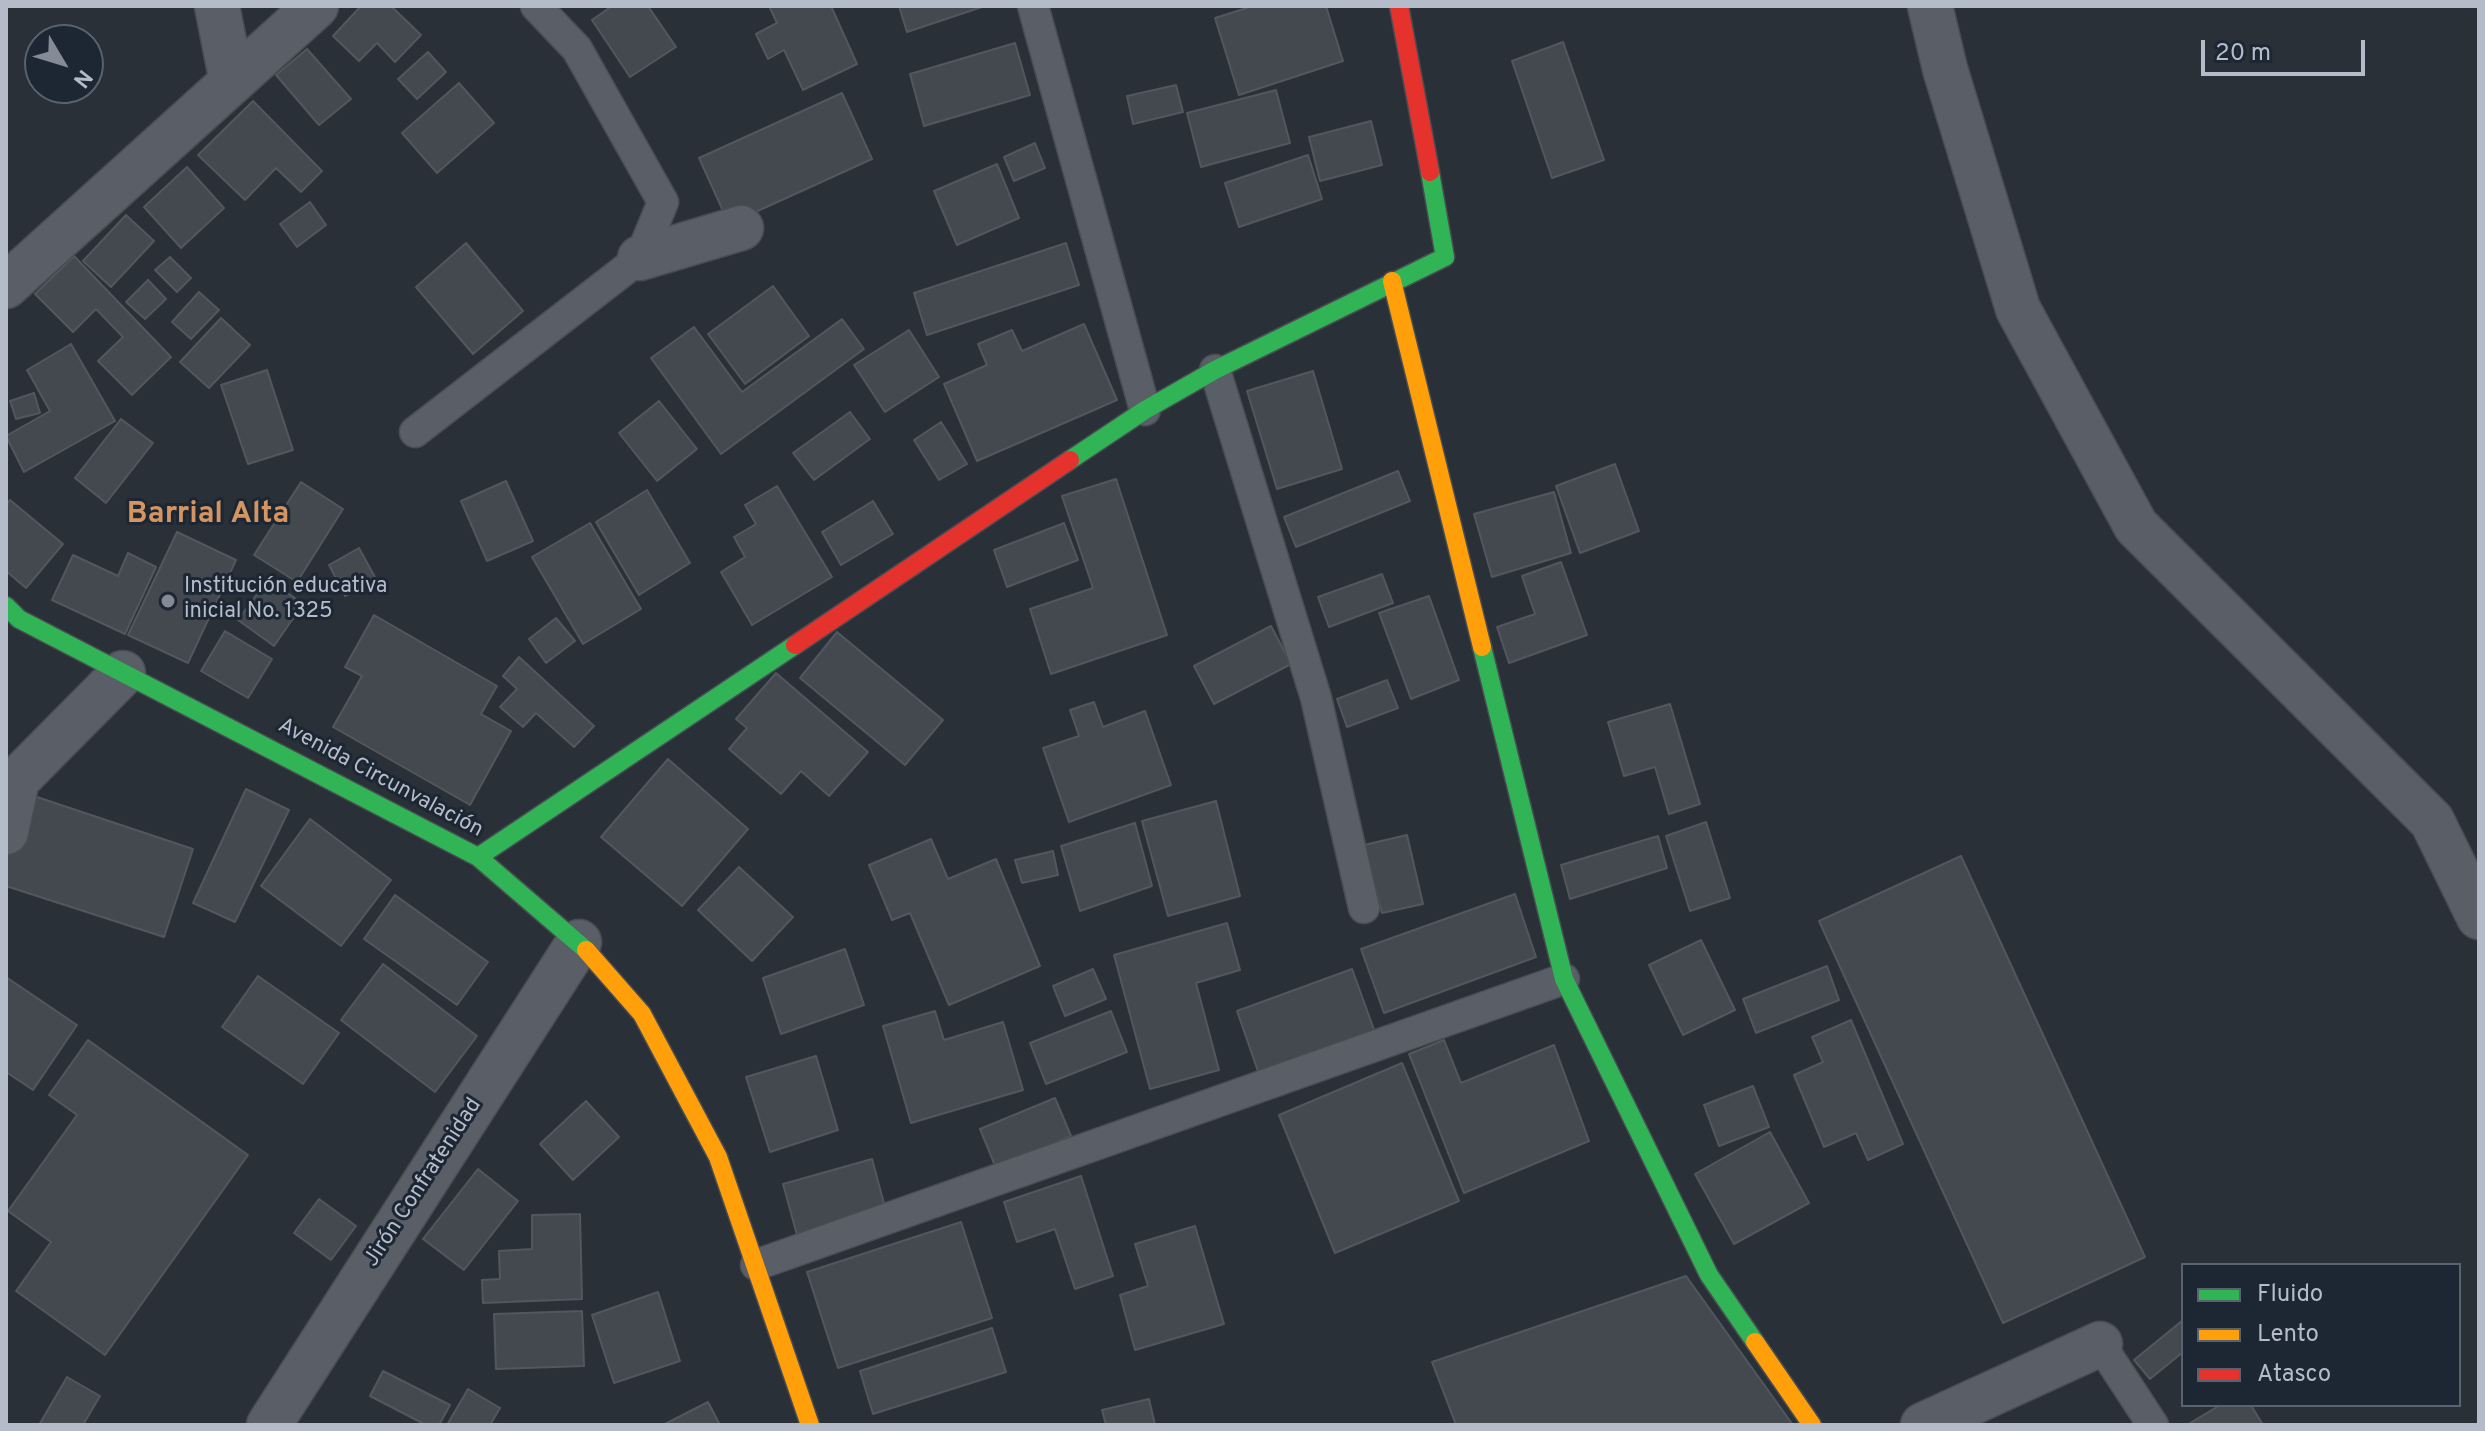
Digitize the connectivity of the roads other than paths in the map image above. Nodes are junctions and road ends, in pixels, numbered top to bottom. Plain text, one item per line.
1 (217, 6) edge
2 (316, 6) edge
3 (536, 6) edge
4 (1033, 6) edge
5 (1399, 6) edge
6 (1930, 6) edge
7 (232, 82) junction
8 (741, 228) dead end
9 (640, 258) junction
10 (1392, 281) junction
11 (6, 286) edge
12 (1215, 370) junction
13 (1145, 410) junction
14 (415, 432) dead end
15 (6, 606) edge
16 (123, 673) junction
17 (6, 832) edge
18 (478, 857) junction
19 (1364, 908) dead end
20 (2479, 917) edge
21 (579, 942) junction
22 (1564, 979) junction
23 (756, 1265) junction
24 (2100, 1344) joint
25 (269, 1425) edge
26 (810, 1425) edge
27 (1812, 1425) edge
28 (1923, 1425) edge
29 (2153, 1425) edge

1 - 7 street
2 - 7 street
3 - 9 lane
4 - 13 lane
5 - 10 street
6 - 20 street
7 - 11 street
8 - 9 street
9 - 14 lane
10 - 12 street
10 - 22 street
12 - 13 street
12 - 19 lane
13 - 18 street
15 - 16 street, Avenida Circunvalación
16 - 17 street
16 - 18 street, Avenida Circunvalación
18 - 21 street, Avenida Circunvalación
21 - 23 street, Avenida Circunvalación
21 - 25 street, Jirón Confratenidad
22 - 23 lane
22 - 27 street
23 - 26 street, Avenida Circunvalación
24 - 28 street
24 - 29 lane

